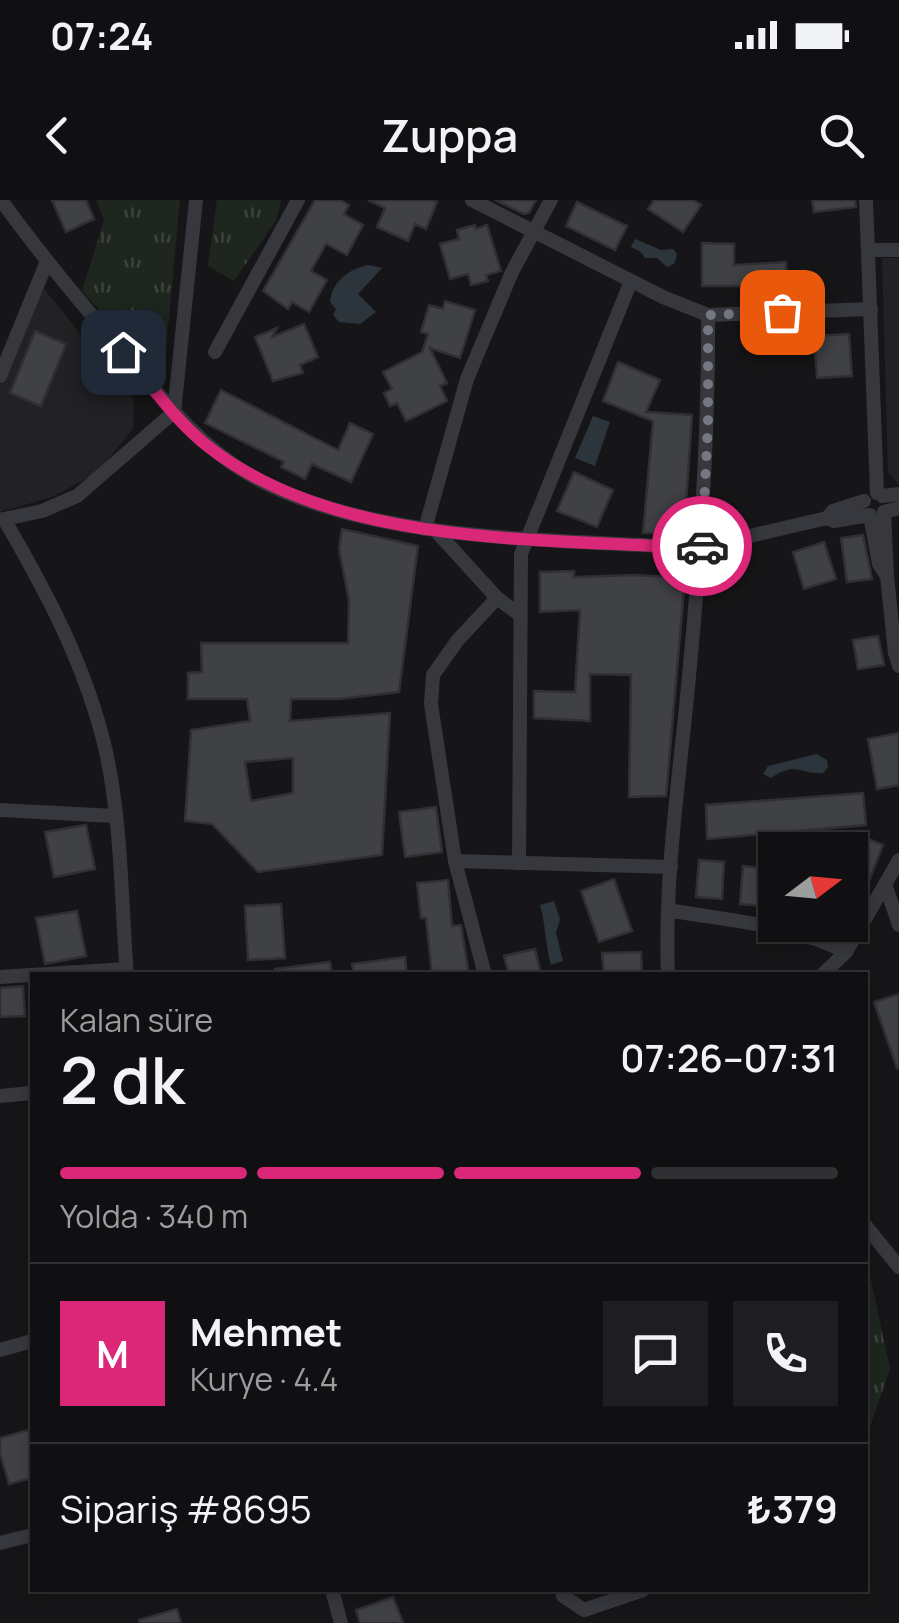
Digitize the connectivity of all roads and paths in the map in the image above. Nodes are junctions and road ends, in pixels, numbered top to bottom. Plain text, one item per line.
1 (1, 200) edge
2 (196, 200) edge
3 (298, 200) edge
4 (472, 200) edge
5 (552, 200) edge
6 (866, 200) edge
7 (535, 231) junction
8 (869, 250) junction
9 (899, 250) edge
10 (46, 264) junction
11 (631, 282) junction
12 (871, 309) junction
13 (708, 315) junction
14 (214, 352) dead end
15 (0, 376) edge
16 (174, 412) junction
17 (899, 494) edge
18 (879, 504) edge
19 (2, 520) edge
20 (432, 530) junction
21 (526, 538) junction
22 (702, 547) junction
23 (496, 598) junction
24 (520, 615) junction
25 (898, 657) edge
26 (0, 810) edge
27 (115, 816) junction
28 (455, 860) junction
29 (899, 860) edge
30 (518, 862) junction
31 (670, 867) junction
32 (886, 887) junction
33 (668, 910) junction
34 (899, 925) edge
35 (846, 952) junction
36 (126, 972) edge
37 (483, 972) edge
38 (668, 972) edge
39 (825, 972) edge
40 (30, 976) edge
41 (0, 977) edge
42 (30, 1093) edge
43 (0, 1096) edge
44 (868, 1228) edge
45 (899, 1267) edge
46 (30, 1342) edge
47 (0, 1350) edge
48 (30, 1535) edge
49 (0, 1542) edge
50 (333, 1592) edge
51 (562, 1592) edge
52 (637, 1592) edge
53 (342, 1623) edge

1 - 10 street
2 - 16 street
3 - 14 street
4 - 7 street
5 - 7 street
6 - 8 street
7 - 11 street
7 - 20 street
8 - 9 street
8 - 12 street
10 - 15 street
10 - 16 street
11 - 13 street
11 - 21 street
12 - 13 street
12 - 18 street
13 - 22 street
16 - 19 street
16 - 20 street
17 - 18 street
18 - 22 street
18 - 25 street
19 - 27 street
20 - 21 street
20 - 23 street
21 - 22 street
21 - 24 street
22 - 31 street
23 - 24 street
23 - 28 street
24 - 30 street
26 - 27 street
27 - 36 street
28 - 30 street
28 - 37 street
29 - 32 street
30 - 31 street
31 - 33 street
32 - 34 street
32 - 35 street
33 - 35 street
33 - 38 street
35 - 39 street
40 - 41 street
42 - 43 street
44 - 45 street
46 - 47 street
48 - 49 street
50 - 53 street
51 - 52 street

